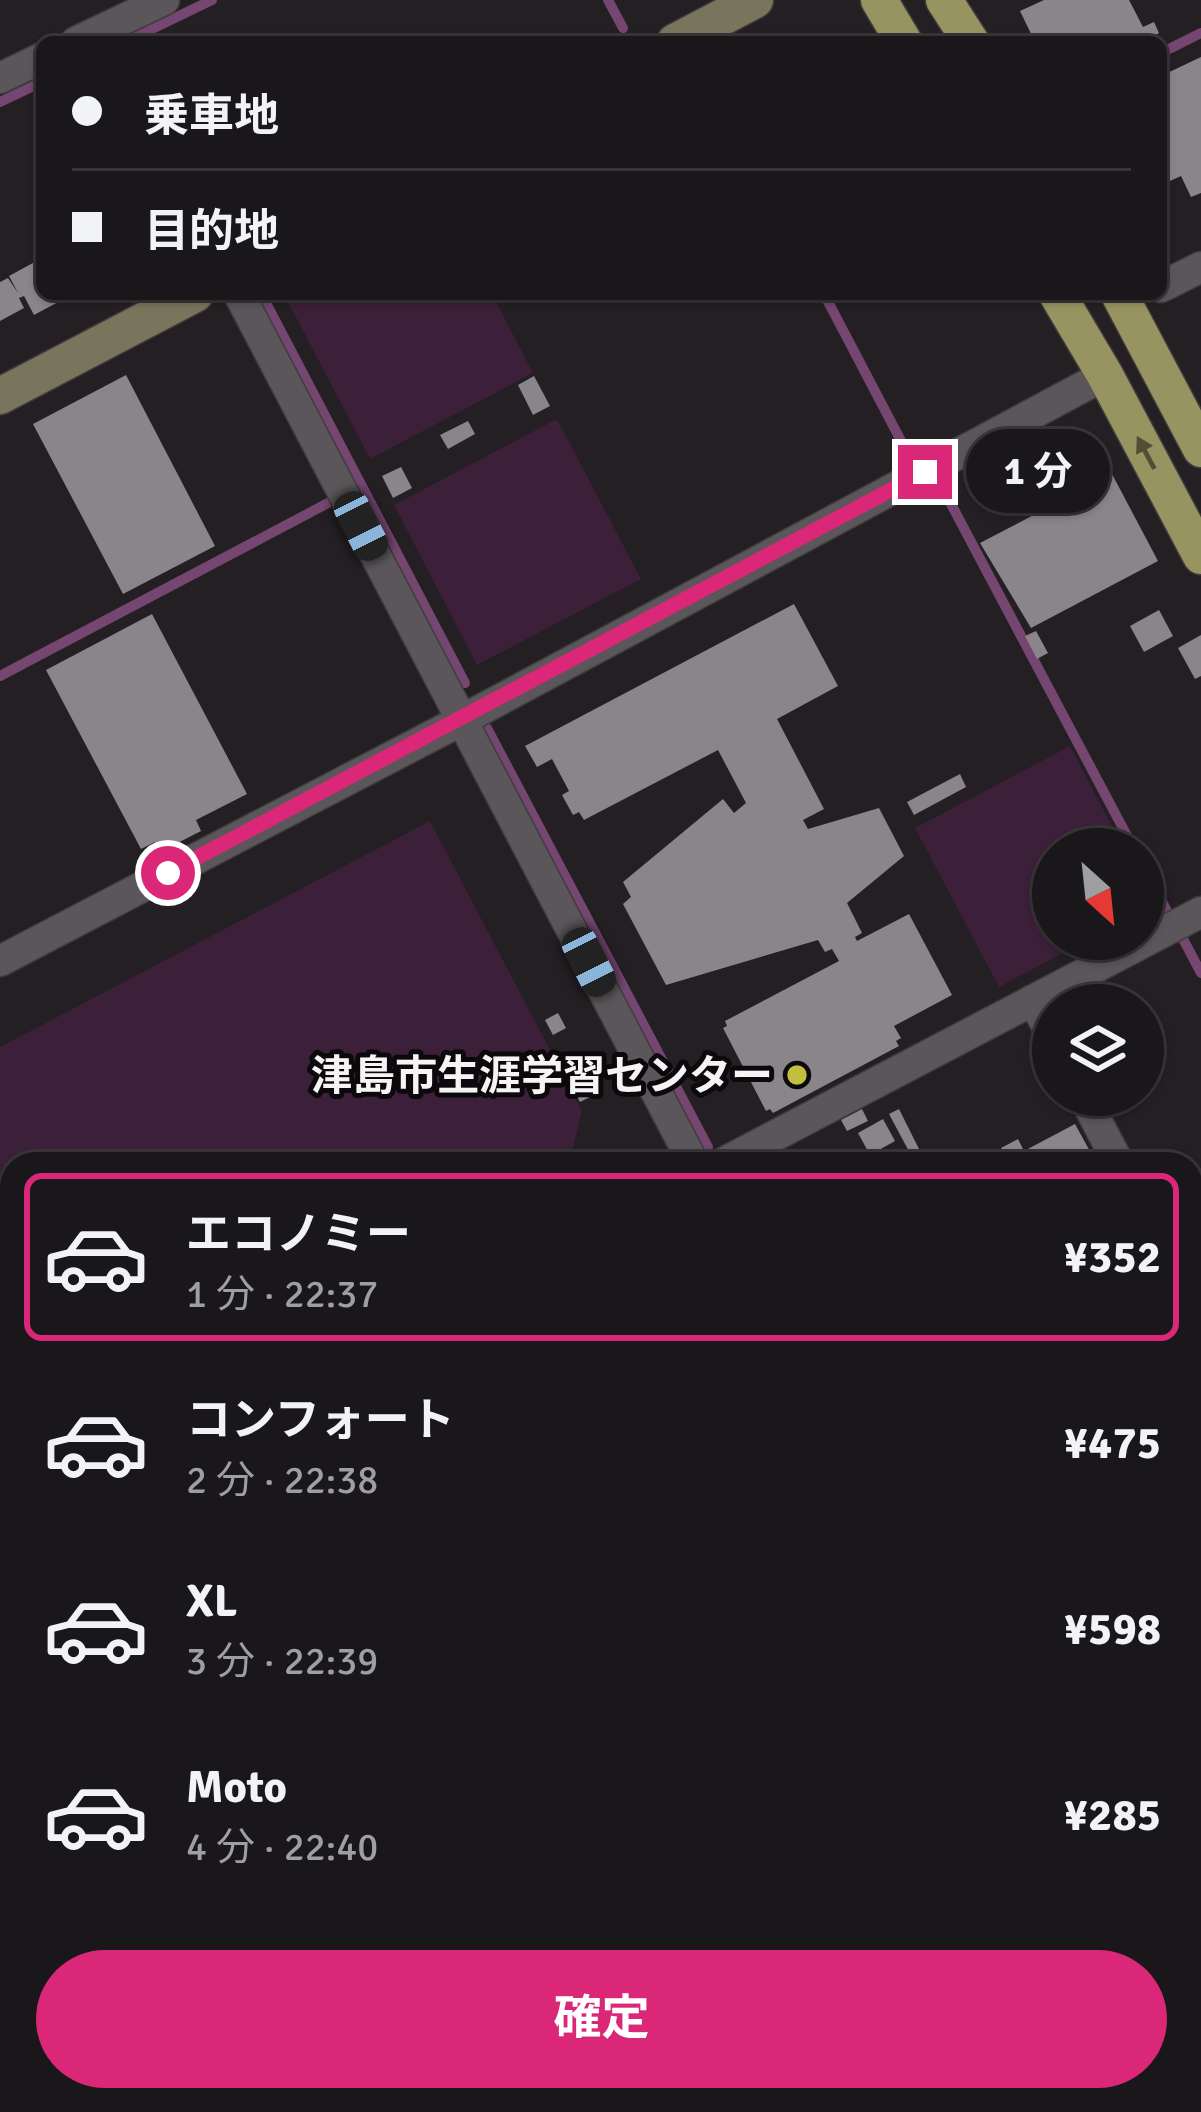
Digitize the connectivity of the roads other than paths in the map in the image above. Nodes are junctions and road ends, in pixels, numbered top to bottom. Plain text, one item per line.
1 (164, 0) edge
2 (754, 0) edge
3 (879, 0) edge
4 (944, 0) edge
5 (89, 36) edge
6 (686, 36) edge
7 (900, 36) edge
8 (967, 36) edge
9 (36, 61) edge
10 (0, 78) edge
11 (1201, 267) edge
12 (1167, 284) edge
13 (184, 300) edge
14 (242, 300) edge
15 (1061, 300) edge
16 (1131, 300) edge
17 (1105, 375) junction
18 (0, 397) edge
19 (1201, 449) edge
20 (1201, 556) edge
21 (462, 720) junction
22 (1201, 912) edge
23 (0, 961) edge
24 (1064, 984) edge
25 (1032, 1001) edge
26 (1094, 1116) edge
27 (688, 1152) edge
28 (745, 1152) edge
29 (1113, 1152) edge

1 - 5 street
2 - 6 street
3 - 7 main road
4 - 8 main road
9 - 10 street
11 - 12 street
13 - 18 street
14 - 21 street
15 - 17 main road
16 - 19 main road
20 -> 17 main road
17 - 21 street
21 - 23 street
21 - 27 street
22 - 24 street
25 - 28 street
26 - 29 street

